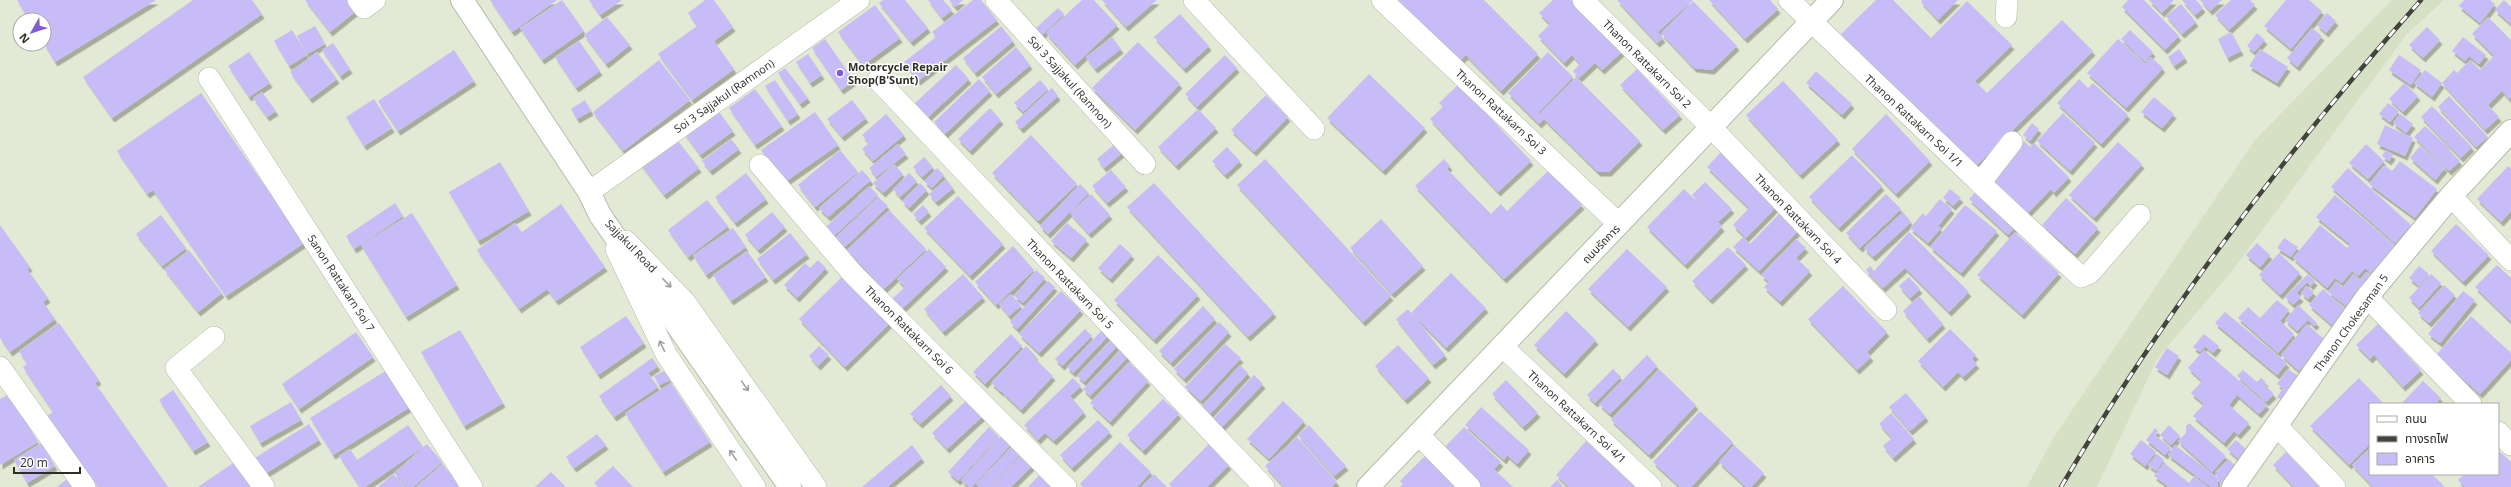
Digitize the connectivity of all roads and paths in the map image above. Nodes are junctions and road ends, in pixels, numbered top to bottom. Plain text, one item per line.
1 (358, 0) edge
2 (375, 0) edge
3 (462, 0) edge
4 (859, 0) edge
5 (996, 0) edge
6 (1194, 0) edge
7 (1382, 0) edge
8 (1583, 0) edge
9 (1789, 0) edge
10 (1832, 0) edge
11 (1811, 22) junction
12 (208, 78) dead end
13 (878, 80) dead end
14 (1710, 128) junction
15 (1314, 129) dead end
16 (2511, 131) edge
17 (2012, 142) dead end
18 (1145, 164) dead end
19 (760, 165) dead end
20 (1980, 183) junction
21 (589, 192) junction
22 (2451, 196) junction
23 (600, 215) junction
24 (2140, 215) dead end
25 (1620, 224) junction
26 (2511, 260) edge
27 (2367, 297) junction
28 (1886, 310) dead end
29 (214, 337) dead end
30 (1502, 346) junction
31 (0, 366) edge
32 (2470, 403) edge
33 (2277, 426) junction
34 (2499, 433) edge
35 (1418, 434) junction
36 (2511, 445) edge
37 (85, 487) edge
38 (264, 487) edge
39 (472, 487) edge
40 (754, 487) edge
41 (790, 487) edge
42 (816, 487) edge
43 (1066, 487) edge
44 (1264, 487) edge
45 (1368, 487) edge
46 (1470, 487) edge
47 (1651, 487) edge
48 (2233, 487) edge
49 (2335, 487) edge

1 - 2 street
3 - 21 street, Sajjakul Road
4 - 21 street, Soi 3 Sajjakul (Ramnon)
5 - 18 street, Soi 3 Sajjakul (Ramnon)
6 - 15 street
7 - 25 street, Thanon Rattakarn Soi 3
8 - 14 street, Thanon Rattakarn Soi 2
9 - 11 street, Thanon Rattakarn Soi 1/1
10 - 11 street, ถนนรัถการ
11 - 14 street, ถนนรัถการ
11 - 20 street, Thanon Rattakarn Soi 1/1
12 - 39 street, 5anon Rattakarn Soi 7
13 - 44 street, Thanon Rattakarn Soi 5
14 - 25 street, ถนนรัถการ
14 - 28 street, Thanon Rattakarn Soi 4
16 - 22 street, Thanon Chokesaman 5
17 - 20 street
19 - 43 street, Thanon Rattakarn Soi 6
20 - 24 street, Thanon Rattakarn Soi 1/1
21 - 23 street
40 -> 21 street, Sajjakul Road
22 - 26 street
22 - 27 street, Thanon Chokesaman 5
23 - 41 street, Sajjakul Road
23 -> 42 street, Sajjakul Road
25 - 30 street, ถนนรัถการ
27 - 32 street
27 - 33 street, Thanon Chokesaman 5
29 - 38 street
30 - 35 street, ถนนรัถการ
30 - 47 street, Thanon Rattakarn Soi 4/1
31 - 37 street
33 - 48 street, Thanon Chokesaman 5
33 - 49 street
34 - 36 street
35 - 45 street, ถนนรัถการ
35 - 46 street

